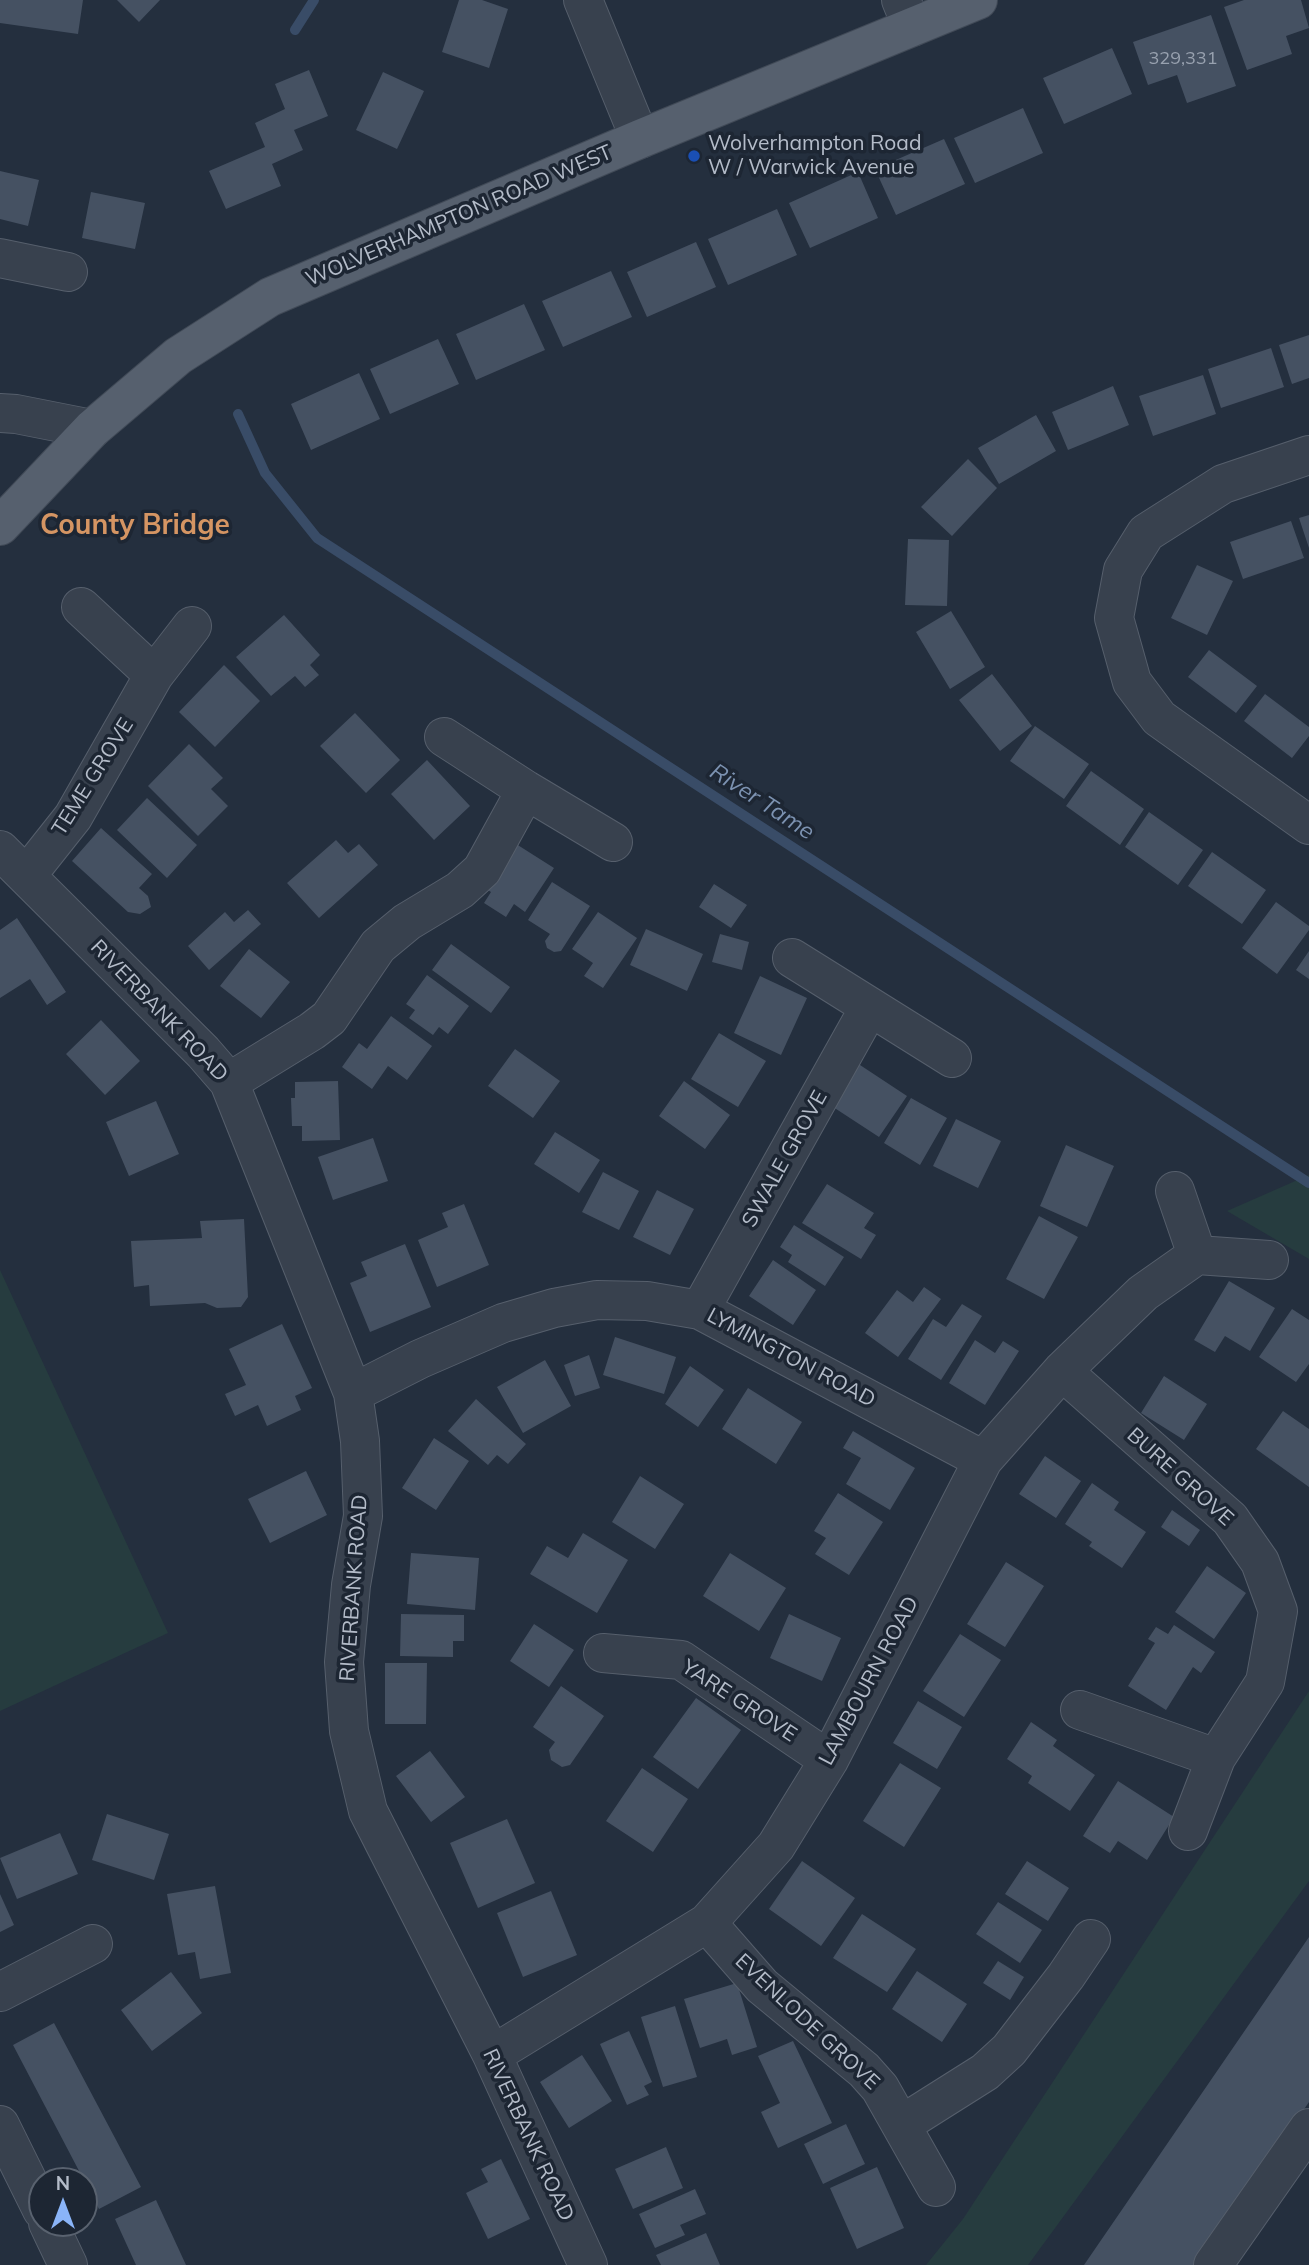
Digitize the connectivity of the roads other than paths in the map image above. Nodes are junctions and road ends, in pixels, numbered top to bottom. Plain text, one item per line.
1 (583, 0) edge
2 (978, 0) edge
3 (907, 13) edge
4 (640, 139) junction
5 (0, 258) edge
6 (68, 272) dead end
7 (0, 413) edge
8 (92, 429) junction
9 (1309, 455) edge
10 (0, 526) edge
11 (80, 607) dead end
12 (192, 626) dead end
13 (154, 675) junction
14 (444, 737) dead end
15 (526, 790) junction
16 (1309, 825) edge
17 (613, 842) dead end
18 (13, 862) edge
19 (792, 958) dead end
20 (869, 1008) junction
21 (951, 1058) dead end
22 (229, 1082) junction
23 (1175, 1191) dead end
24 (1197, 1255) junction
25 (1269, 1260) dead end
26 (700, 1310) junction
27 (1062, 1371) junction
28 (353, 1393) junction
29 (984, 1460) junction
30 (603, 1653) dead end
31 (1080, 1710) dead end
32 (1216, 1758) junction
33 (829, 1760) junction
34 (1188, 1831) dead end
35 (707, 1923) junction
36 (1091, 1939) dead end
37 (93, 1944) dead end
38 (0, 1992) edge
39 (492, 2055) junction
40 (0, 2125) edge
41 (901, 2125) junction
42 (1309, 2128) edge
43 (28, 2182) edge
44 (936, 2187) dead end
45 (55, 2237) edge
46 (68, 2265) edge
47 (588, 2265) edge
48 (1213, 2265) edge

1 - 4 street
2 - 3 main road, WOLVERHAMPTON ROAD WEST
3 - 4 main road, WOLVERHAMPTON ROAD WEST
4 - 8 main road, WOLVERHAMPTON ROAD WEST
5 - 6 street
7 - 8 street
8 - 10 main road, WOLVERHAMPTON ROAD WEST
9 - 16 street
11 - 13 street
12 - 13 street, TEME GROVE
13 - 18 street, TEME GROVE
14 - 15 street
15 - 17 street
15 - 22 street
18 - 22 street, RIVERBANK ROAD
19 - 20 street
20 - 21 street
20 - 26 street, SWALE GROVE
22 - 28 street, RIVERBANK ROAD
23 - 24 street
24 - 25 street
24 - 27 street, LAMBOURN ROAD
26 - 28 street, LYMINGTON ROAD
26 - 29 street, LYMINGTON ROAD
27 - 29 street, LAMBOURN ROAD
27 - 32 street, BURE GROVE
28 - 39 street, RIVERBANK ROAD
29 - 33 street, LAMBOURN ROAD
30 - 33 street, YARE GROVE
31 - 32 street
32 - 34 street, BURE GROVE
33 - 35 street, LAMBOURN ROAD
35 - 39 street, LAMBOURN ROAD
35 - 41 street, EVENLODE GROVE
36 - 41 street
37 - 38 street
39 - 47 street, RIVERBANK ROAD
40 - 43 street
41 - 44 street, EVENLODE GROVE
42 - 48 street
45 - 46 street

